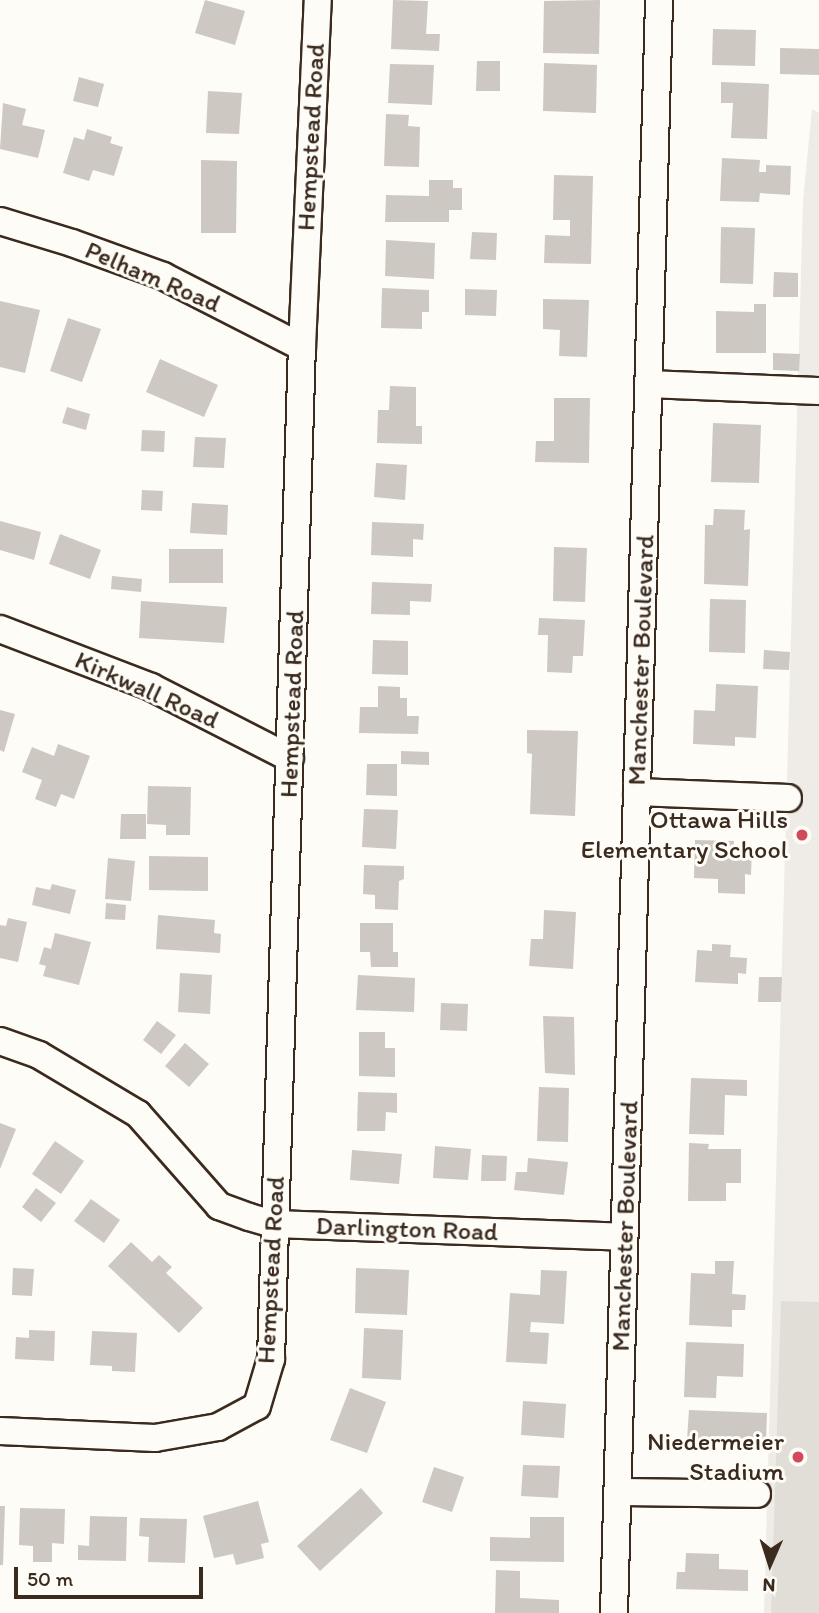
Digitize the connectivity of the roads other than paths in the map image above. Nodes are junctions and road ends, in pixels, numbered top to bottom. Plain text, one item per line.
1 (318, 0) edge
2 (659, 0) edge
3 (0, 221) edge
4 (302, 346) junction
5 (649, 384) junction
6 (819, 391) edge
7 (0, 629) edge
8 (290, 758) junction
9 (638, 792) junction
10 (788, 798) dead end
11 (0, 1041) edge
12 (274, 1224) junction
13 (624, 1237) junction
14 (0, 1431) edge
15 (618, 1493) junction
16 (757, 1494) dead end
17 (614, 1613) edge

1 - 4 street, Hempstead Road
2 - 5 street, Manchester Boulevard
3 - 4 street, Pelham Road
4 - 8 street, Hempstead Road
5 - 6 street
5 - 9 street, Manchester Boulevard
7 - 8 street, Kirkwall Road
8 - 12 street, Hempstead Road
9 - 10 street
9 - 13 street, Manchester Boulevard
11 - 12 street, Darlington Road
12 - 13 street, Darlington Road
12 - 14 street, Hempstead Road
13 - 15 street, Manchester Boulevard
15 - 16 street
15 - 17 street, Manchester Boulevard

